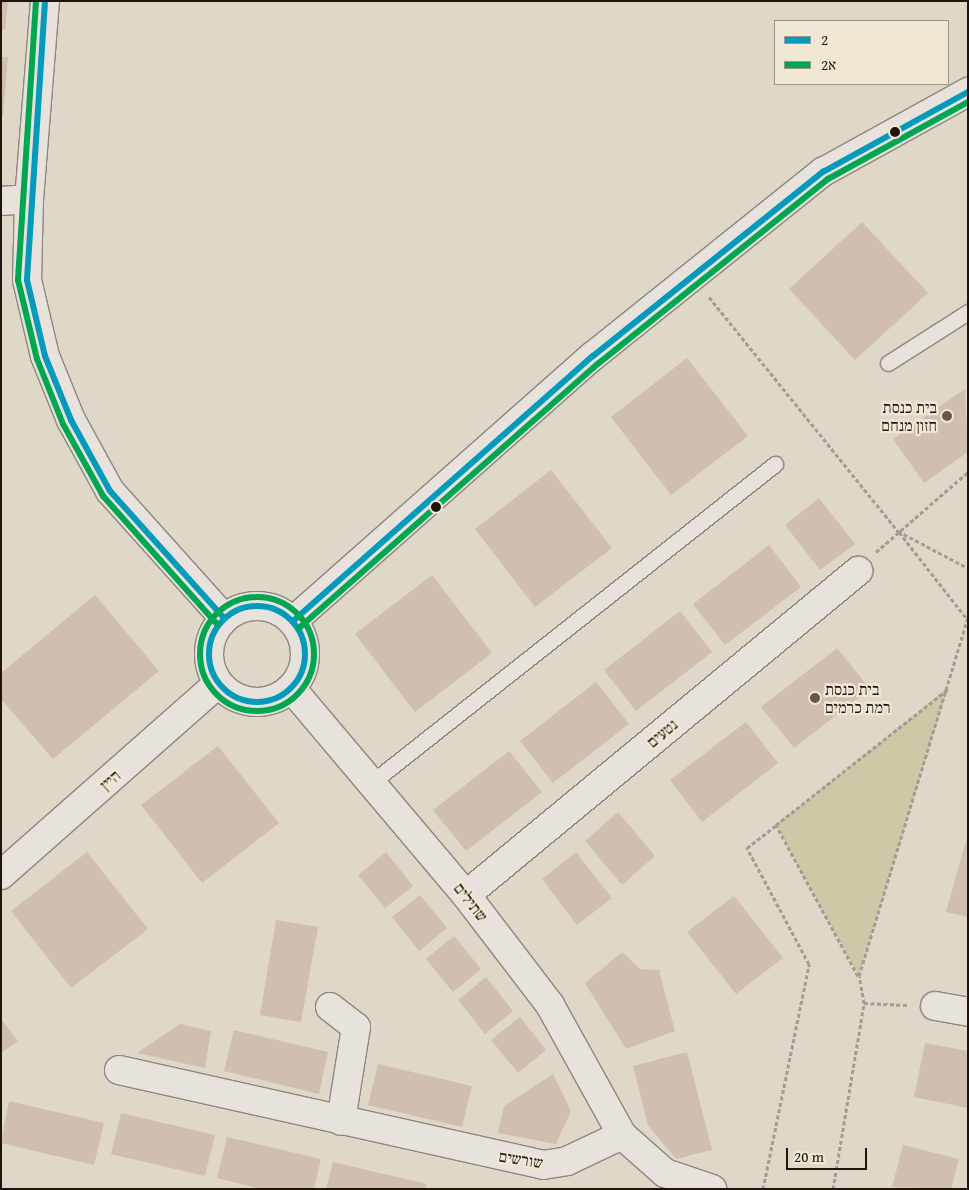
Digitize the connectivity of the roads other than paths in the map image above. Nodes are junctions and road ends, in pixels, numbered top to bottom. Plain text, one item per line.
1 (45, 1) edge
2 (968, 92) edge
3 (28, 199) junction
4 (1, 201) edge
5 (968, 312) edge
6 (888, 363) dead end
7 (775, 464) dead end
8 (858, 571) road end
9 (224, 618) junction
10 (293, 621) junction
11 (218, 684) junction
12 (291, 688) junction
13 (371, 783) junction
14 (1, 875) edge
15 (466, 895) junction
16 (935, 1006) road end
17 (330, 1007) dead end
18 (968, 1012) edge
19 (119, 1070) dead end
20 (341, 1121) junction
21 (622, 1135) junction
22 (712, 1189) edge

1 - 3 street
2 - 10 street
3 - 4 street
3 - 9 street
5 - 6 lane
7 - 13 lane
8 - 15 street, נטעים
9 - 10 street
9 - 11 street
10 - 12 street
11 - 12 street
11 - 14 street, היין
12 - 13 street, שתילים
13 - 15 street, שתילים
15 - 21 street, שתילים
16 - 18 street
17 - 20 street
19 - 20 street, שורשים
20 - 21 street, שורשים
21 - 22 street

